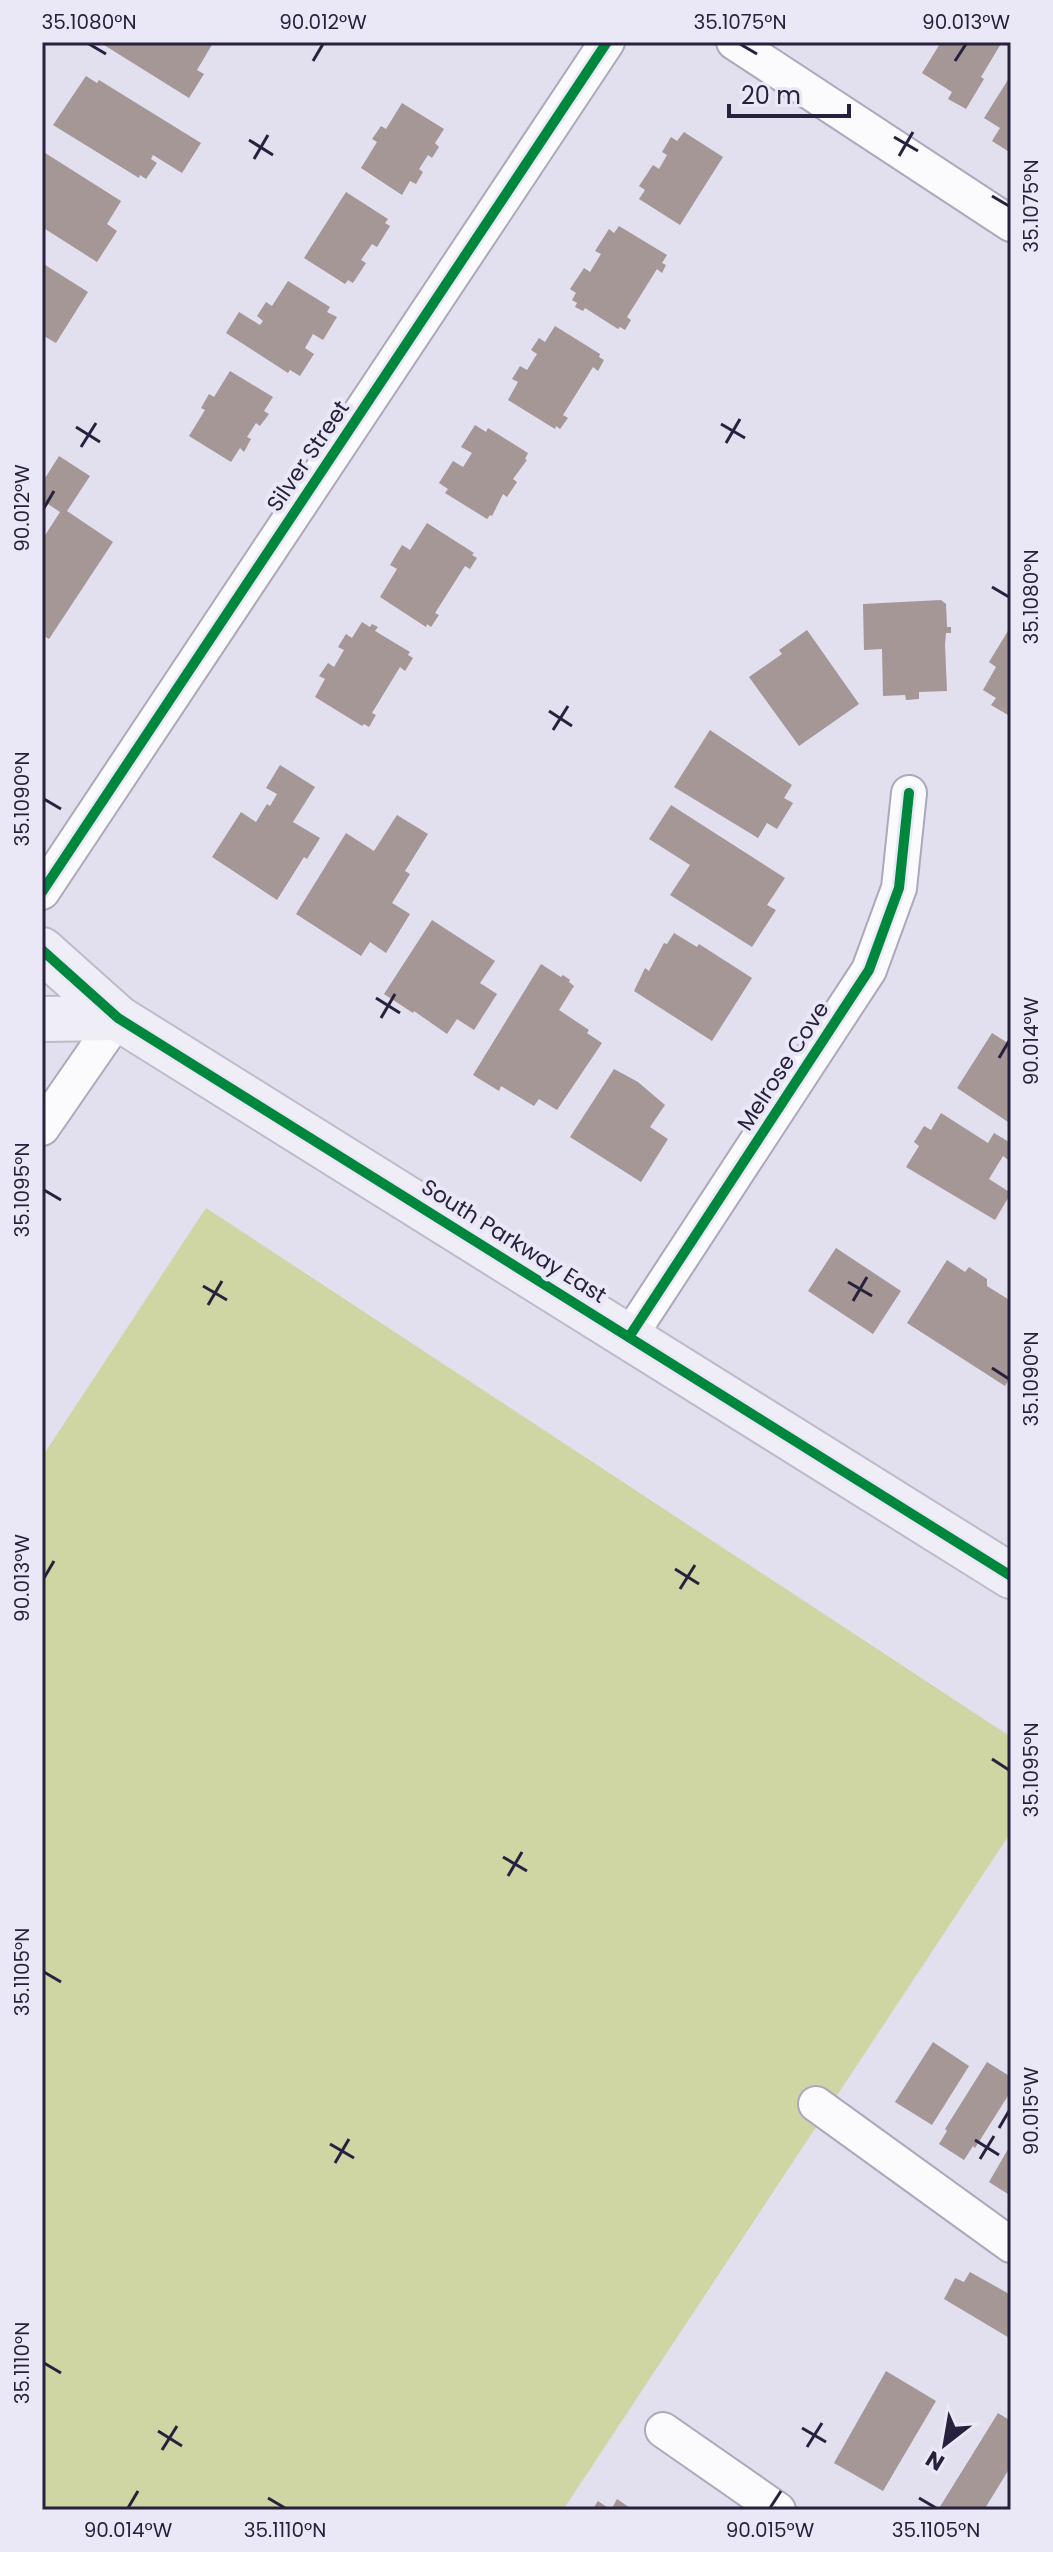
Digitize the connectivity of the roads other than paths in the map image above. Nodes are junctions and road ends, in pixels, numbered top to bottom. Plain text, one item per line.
1 (607, 42) edge
2 (734, 42) edge
3 (1011, 224) edge
4 (909, 793) dead end
5 (42, 892) edge
6 (42, 950) edge
7 (118, 1018) junction
8 (42, 1019) edge
9 (42, 1128) edge
10 (629, 1337) junction
11 (975, 1552) junction
12 (1011, 1576) edge
13 (1011, 1585) edge
14 (816, 2104) dead end
15 (1011, 2245) edge
16 (663, 2430) dead end
17 (778, 2510) edge

1 - 5 street, Silver Street
2 - 3 street
4 - 10 street, Melrose Cove
6 - 7 main road, South Parkway East
7 - 8 main road
7 - 9 street
7 - 10 main road, South Parkway East
10 - 11 main road, South Parkway East
11 - 12 main road, South Parkway East
11 - 13 main road, South Parkway East
14 - 15 street
16 - 17 street

